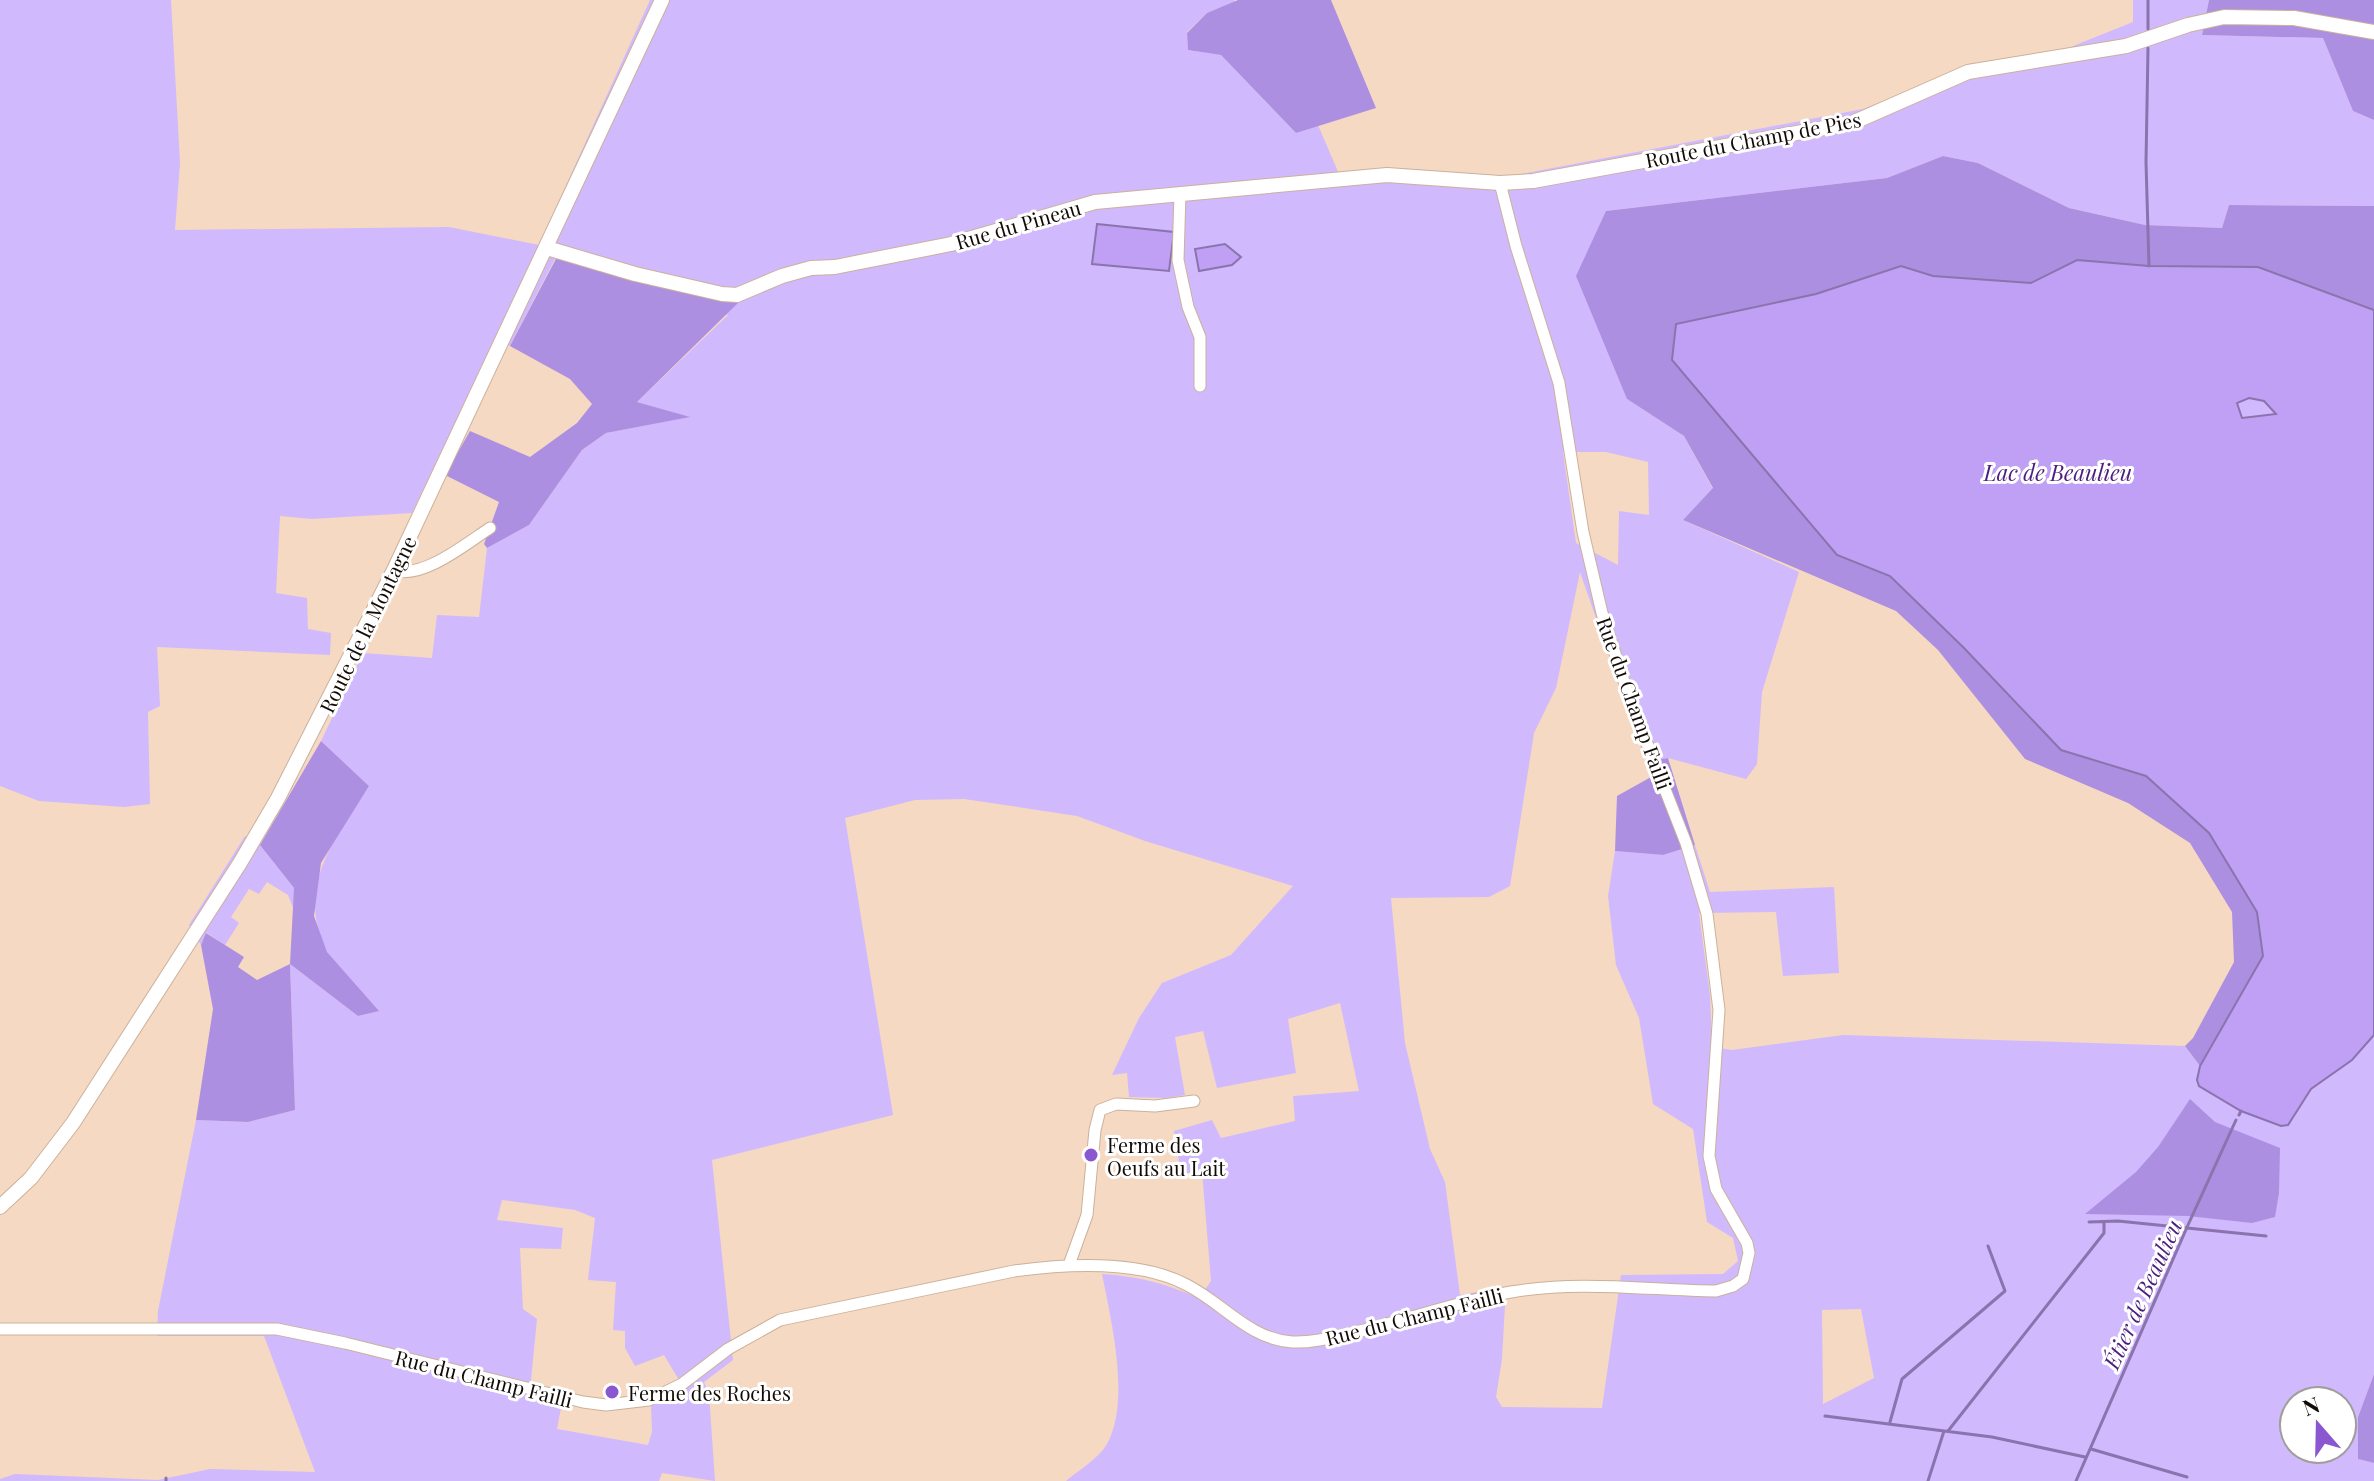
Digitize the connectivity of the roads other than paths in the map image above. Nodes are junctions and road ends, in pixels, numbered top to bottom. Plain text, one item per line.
1 (662, 0) edge
2 (2374, 32) edge
3 (1500, 183) junction
4 (1180, 193) junction
5 (547, 248) junction
6 (1200, 386) dead end
7 (490, 528) dead end
8 (394, 570) junction
9 (1194, 1101) dead end
10 (0, 1207) edge
11 (1069, 1265) junction
12 (0, 1329) edge

1 - 5 street, Route de la Montagne
2 - 3 street, Route du Champ de Pies
3 - 4 street, Rue du Pineau
3 - 11 street, Rue du Champ Failli
4 - 5 street, Rue du Pineau
4 - 6 street
5 - 8 street, Route de la Montagne
7 - 8 street
8 - 10 street, Route de la Montagne
9 - 11 street
11 - 12 street, Rue du Champ Failli

